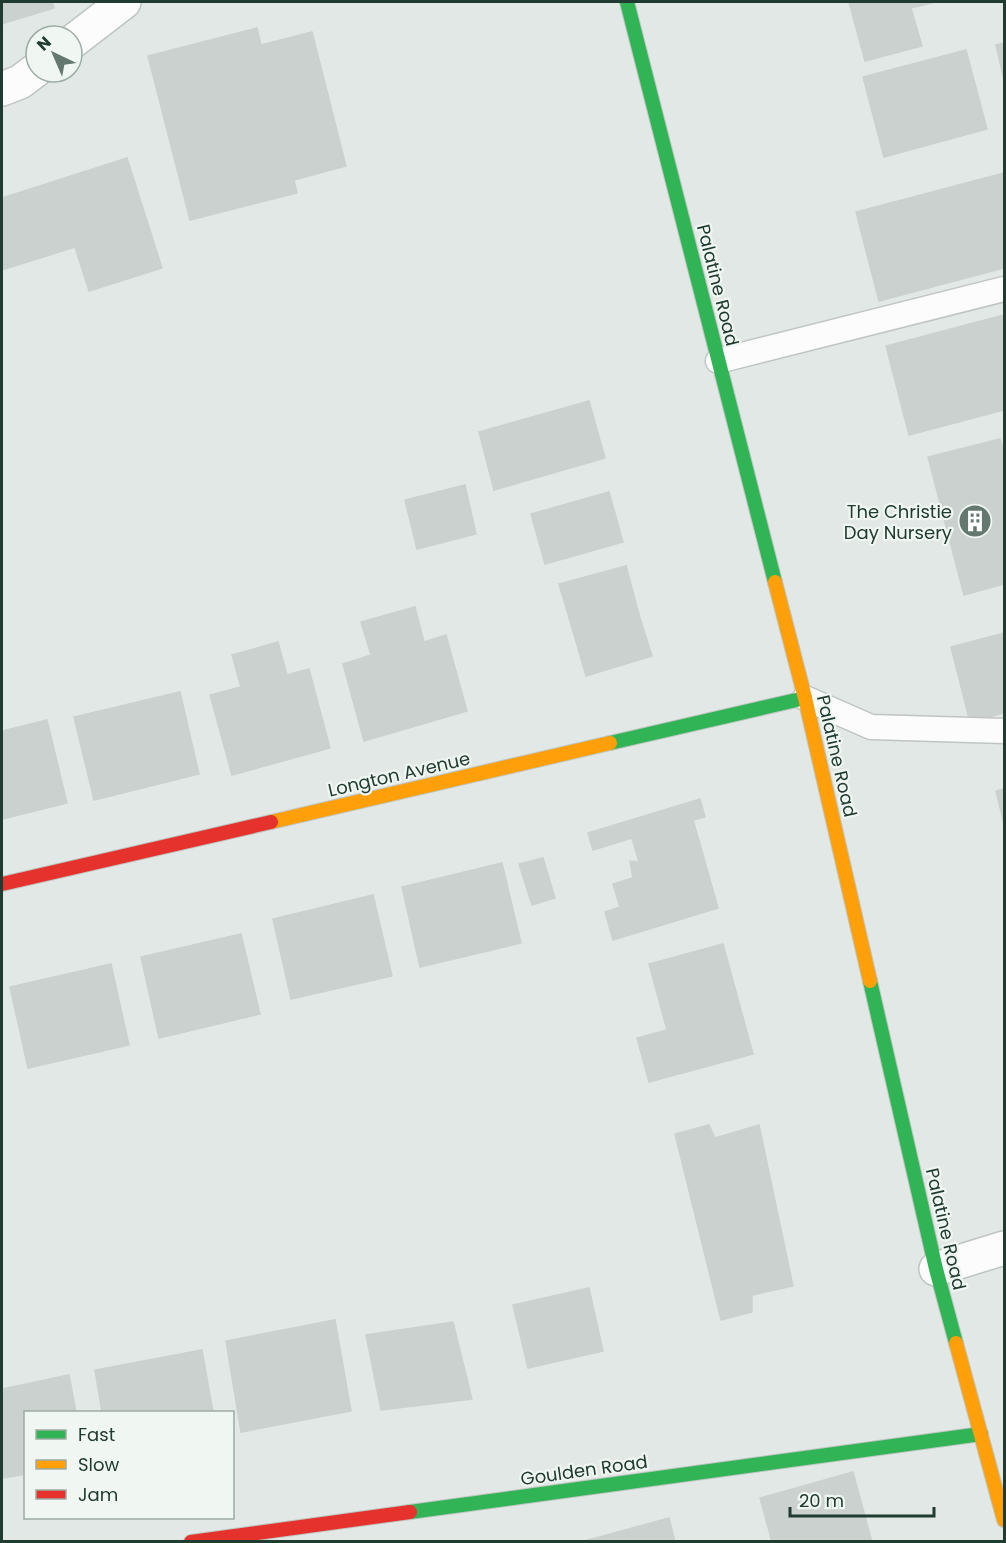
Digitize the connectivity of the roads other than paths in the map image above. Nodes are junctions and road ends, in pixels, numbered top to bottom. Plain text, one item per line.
1 (124, 2) edge
2 (627, 2) edge
3 (84, 33) edge
4 (24, 79) edge
5 (2, 89) edge
6 (1005, 289) edge
7 (718, 361) junction
8 (805, 698) junction
9 (1005, 731) edge
10 (2, 884) edge
11 (1005, 1248) edge
12 (936, 1269) junction
13 (981, 1434) junction
14 (1005, 1520) edge
15 (191, 1542) edge

1 - 3 street
2 - 7 street, Palatine Road
4 - 5 street
6 - 7 lane
7 - 8 street, Palatine Road
8 - 9 lane
8 - 10 street, Longton Avenue
8 - 12 street, Palatine Road
11 - 12 street
12 - 13 street, Palatine Road
13 - 14 street, Palatine Road
13 - 15 street, Goulden Road

